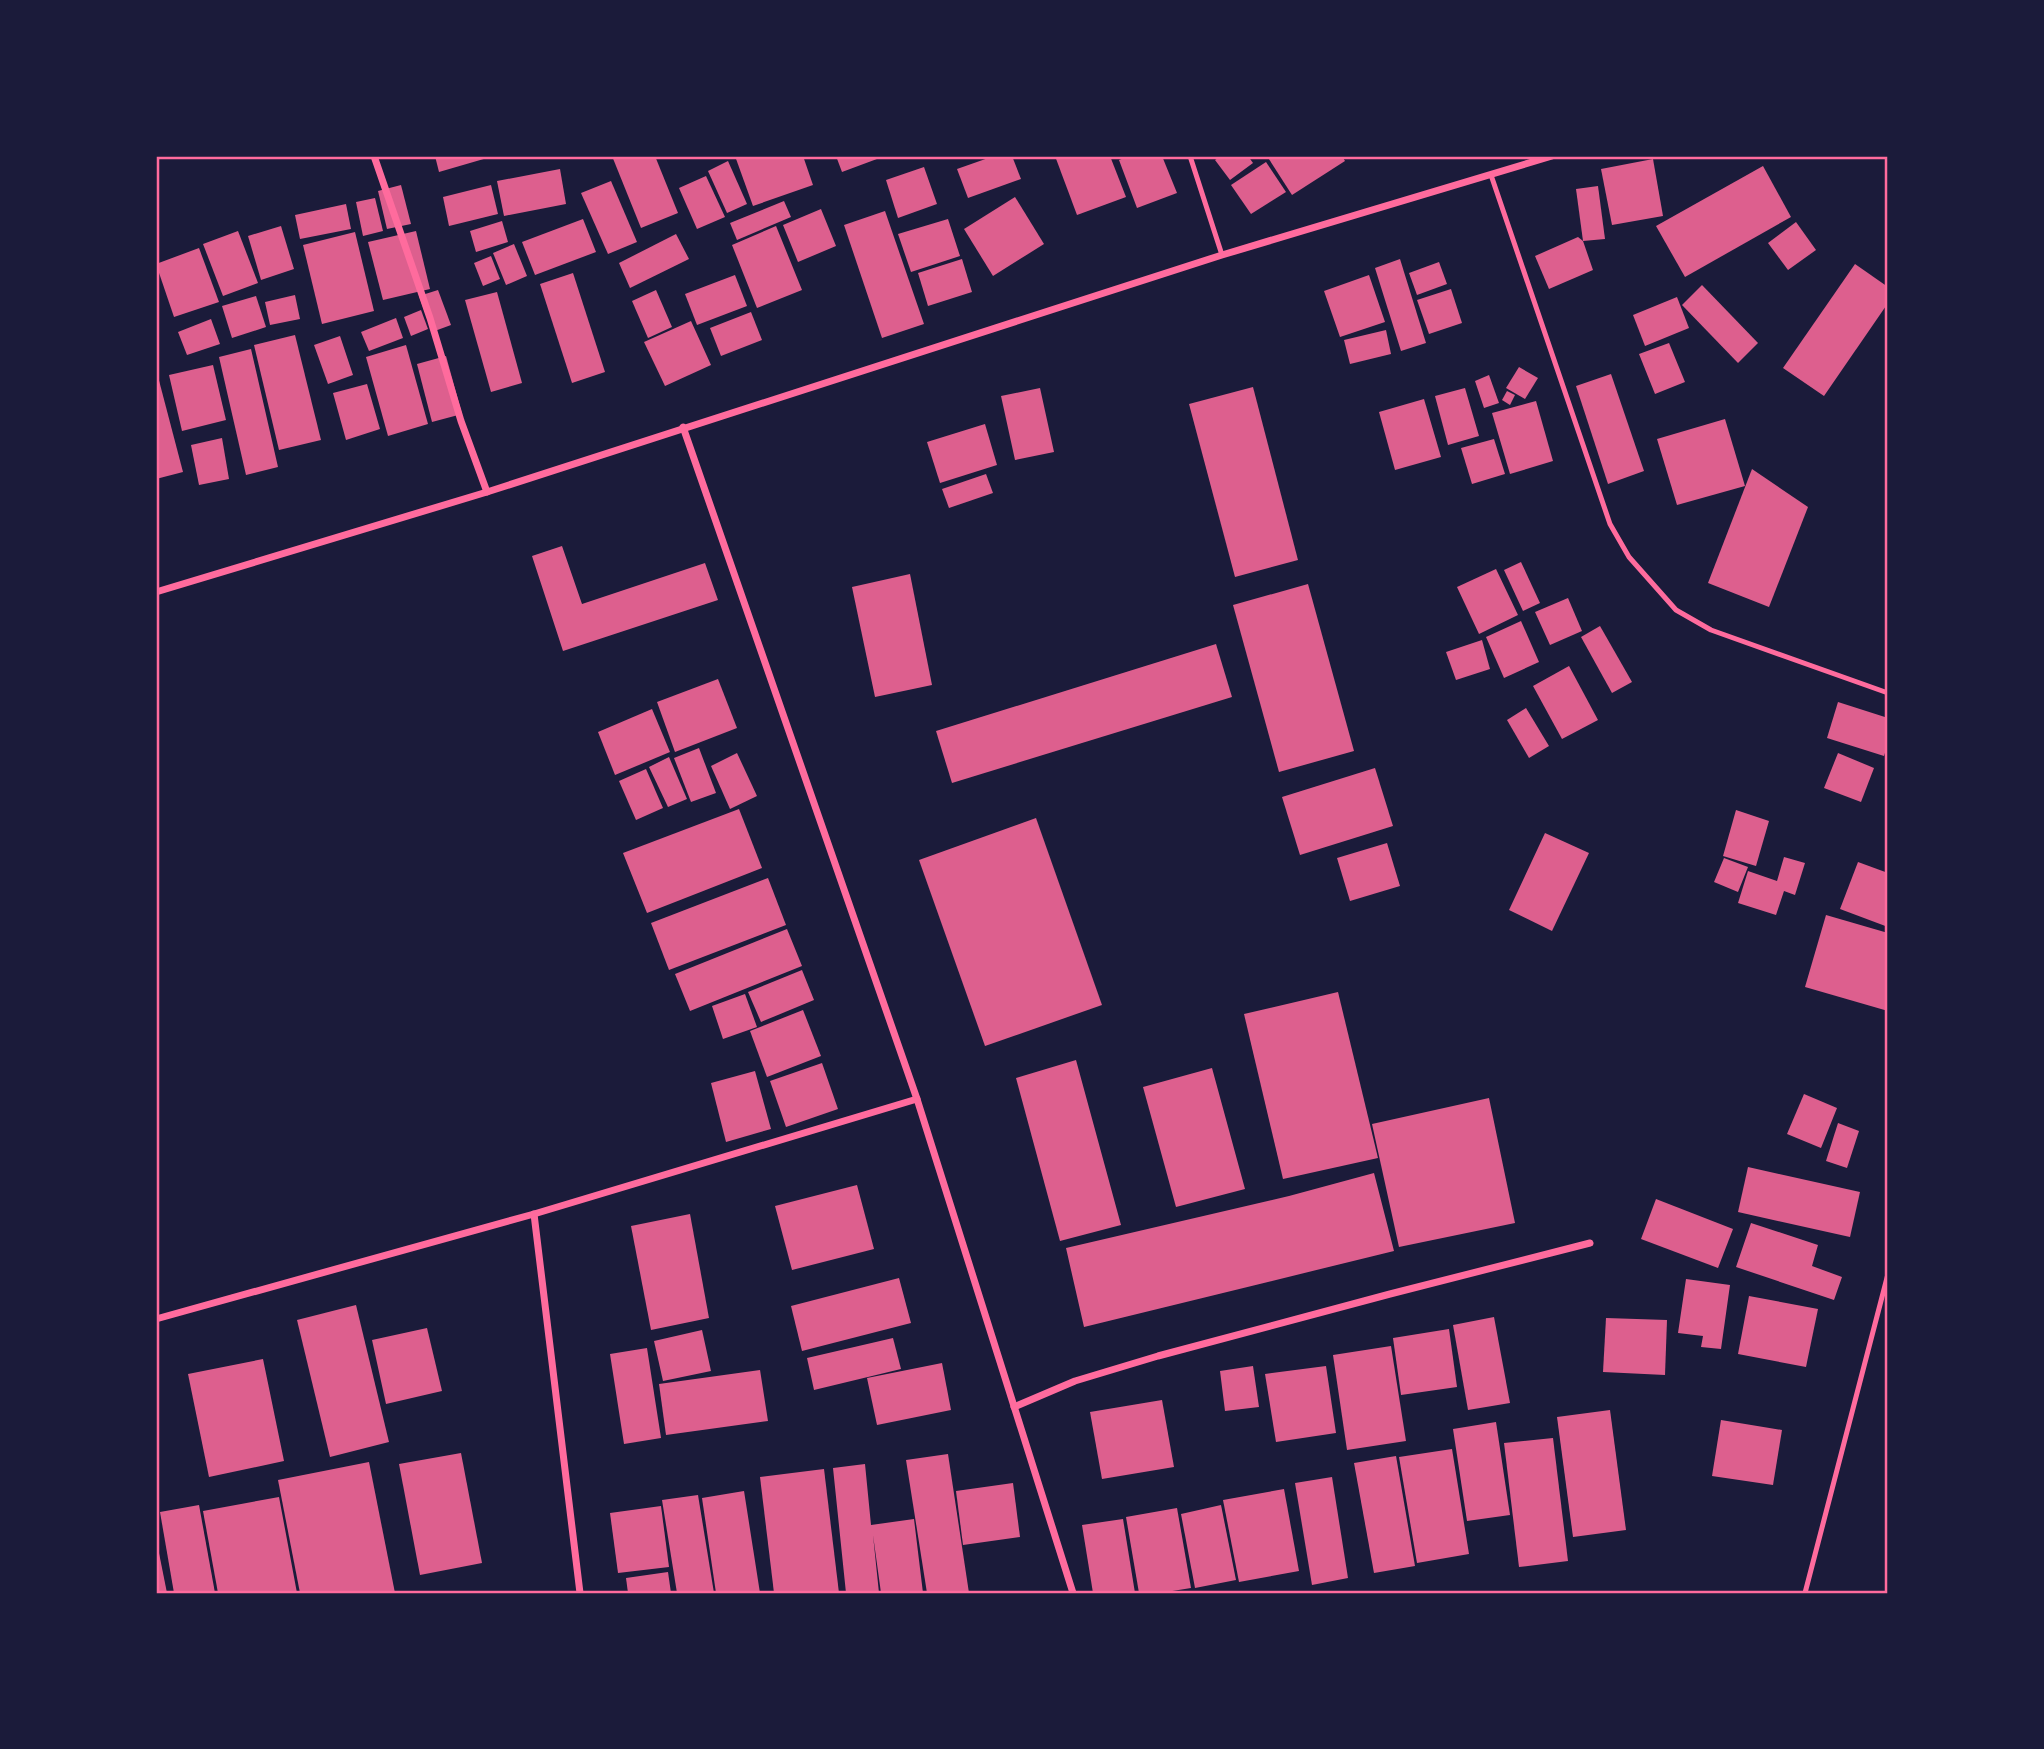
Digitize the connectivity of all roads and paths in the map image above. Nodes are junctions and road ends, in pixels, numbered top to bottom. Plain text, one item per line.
1 (374, 156) edge
2 (1190, 156) edge
3 (1552, 156) edge
4 (1535, 159) edge
5 (1491, 175) junction
6 (1222, 255) junction
7 (683, 427) junction
8 (487, 492) junction
9 (156, 592) edge
10 (1888, 693) edge
11 (917, 1099) junction
12 (534, 1213) junction
13 (1590, 1243) dead end
14 (1888, 1274) edge
15 (156, 1320) edge
16 (1014, 1407) junction
17 (580, 1593) edge
18 (1073, 1593) edge
19 (1805, 1593) edge

1 - 8 street
2 - 6 lane
3 - 4 street
4 - 5 street
5 - 6 street
5 - 10 lane
6 - 7 street
7 - 8 street
7 - 11 street
8 - 9 street
11 - 12 street
11 - 16 street
12 - 15 street
12 - 17 street
13 - 16 street
14 - 19 lane
16 - 18 street

